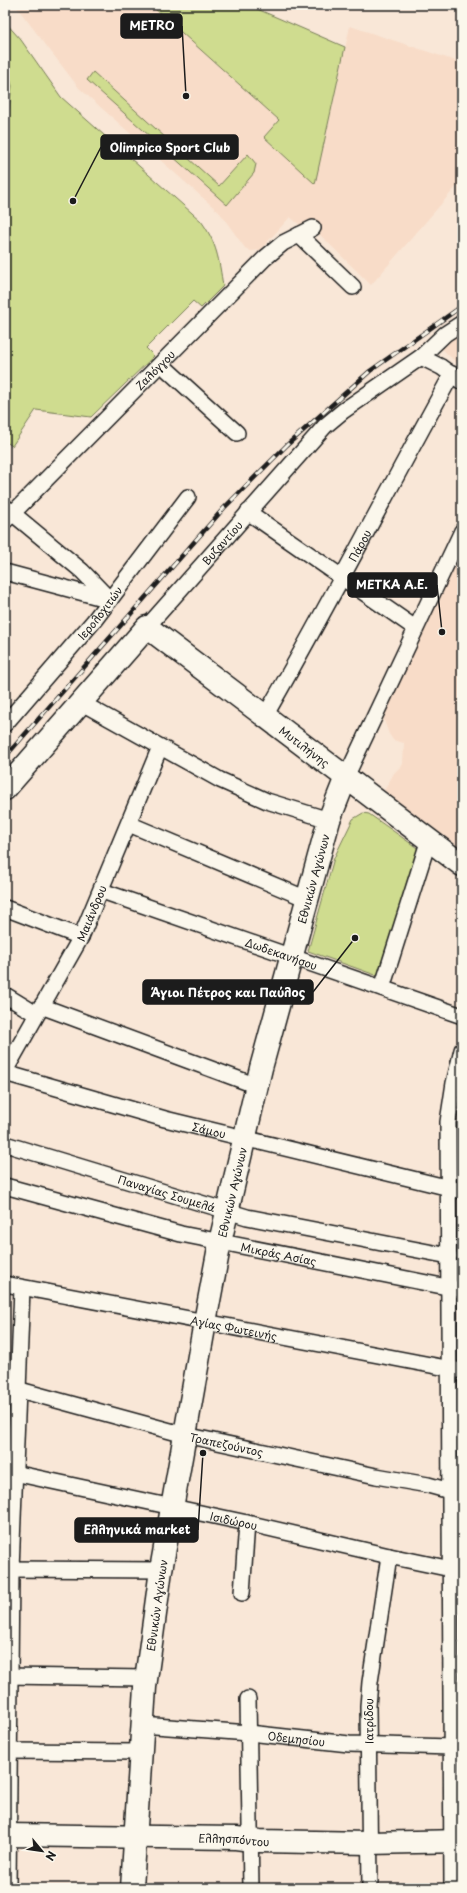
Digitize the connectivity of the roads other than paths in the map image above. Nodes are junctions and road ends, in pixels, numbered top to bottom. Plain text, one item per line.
1 (312, 228) dead end
2 (299, 235) junction
3 (353, 288) dead end
4 (462, 323) edge
5 (421, 357) junction
6 (161, 364) junction
7 (457, 378) edge
8 (237, 433) dead end
9 (188, 497) dead end
10 (248, 512) junction
11 (8, 514) edge
12 (462, 531) edge
13 (5, 572) edge
14 (342, 579) junction
15 (110, 600) junction
16 (146, 627) junction
17 (415, 628) junction
18 (80, 702) junction
19 (265, 716) junction
20 (5, 724) edge
21 (160, 747) junction
22 (346, 777) junction
23 (5, 789) edge
24 (329, 820) junction
25 (129, 824) junction
26 (429, 839) junction
27 (462, 865) edge
28 (102, 891) junction
29 (307, 899) junction
30 (5, 908) edge
31 (81, 937) junction
32 (291, 956) junction
33 (382, 988) junction
34 (5, 995) edge
35 (39, 1010) junction
36 (462, 1016) edge
37 (462, 1050) edge
38 (460, 1067) edge
39 (5, 1072) edge
40 (257, 1086) junction
41 (244, 1138) junction
42 (5, 1144) edge
43 (5, 1186) edge
44 (455, 1190) edge
45 (227, 1211) junction
46 (220, 1242) junction
47 (449, 1256) junction
48 (5, 1284) edge
49 (22, 1288) junction
50 (456, 1289) edge
51 (204, 1322) junction
52 (456, 1370) edge
53 (11, 1388) edge
54 (185, 1435) junction
55 (9, 1472) edge
56 (450, 1491) junction
57 (172, 1507) junction
58 (247, 1523) junction
59 (389, 1556) junction
60 (8, 1569) edge
61 (456, 1569) edge
62 (161, 1570) junction
63 (242, 1593) dead end
64 (7, 1676) edge
65 (146, 1678) junction
66 (248, 1699) dead end
67 (142, 1725) junction
68 (249, 1733) junction
69 (367, 1745) junction
70 (451, 1747) junction
71 (6, 1751) edge
72 (140, 1752) junction
73 (6, 1835) edge
74 (135, 1835) junction
75 (250, 1840) junction
76 (457, 1842) edge
77 (369, 1843) junction
78 (8, 1888) edge
79 (132, 1888) edge
80 (251, 1888) edge
81 (370, 1888) edge
82 (452, 1888) edge

1 - 2 street, Ζαλόγγου
2 - 3 street
2 - 6 street, Ζαλόγγου
4 - 5 street, Βυζαντίου
5 - 7 street
5 - 10 street, Βυζαντίου
6 - 8 street
6 - 11 street, Ζαλόγγου
7 - 14 street, Πάρου
9 - 15 street, Ιερολοχιτών
10 - 14 street
10 - 16 street, Βυζαντίου
11 - 15 street
12 - 17 street, Εθνικών Αγώνων
13 - 15 street
14 - 17 street
14 - 19 street, Πάρου
15 - 20 street, Ιερολοχιτών
16 - 18 street, Βυζαντίου
16 - 19 street, Μυτιλήνης
17 - 22 street, Εθνικών Αγώνων
18 - 21 street
18 - 23 street, Βυζαντίου
19 - 22 street, Μυτιλήνης
21 - 24 street
21 - 25 street, Μαιάνδρου
22 - 24 street, Εθνικών Αγώνων
22 - 26 street, Μυτιλήνης
24 - 29 street, Εθνικών Αγώνων
25 - 28 street, Μαιάνδρου
25 - 29 street
26 - 27 street, Μυτιλήνης
26 - 33 street
28 - 31 street, Μαιάνδρου
28 - 32 street, Δωδεκανήσου
29 - 32 street, Εθνικών Αγώνων
30 - 31 street
31 - 35 street, Μαιάνδρου
32 - 33 street, Δωδεκανήσου
32 - 40 street, Εθνικών Αγώνων
33 - 36 street, Δωδεκανήσου
34 - 35 street
35 - 39 street, Μαιάνδρου
35 - 40 street
37 - 38 street
38 - 44 street
39 - 41 street, Σάμου
40 - 41 street, Εθνικών Αγώνων
41 - 44 street, Σάμου
41 - 45 street, Εθνικών Αγώνων
42 - 45 street, Παναγίας Σουμελά
43 - 46 street, Μικράς Ασίας
44 - 47 street
45 - 46 street, Εθνικών Αγώνων
45 - 47 street, Παναγίας Σουμελά
46 - 50 street, Μικράς Ασίας
46 - 51 street, Εθνικών Αγώνων
47 - 50 street
48 - 49 street, Αγίας Φωτεινής
49 - 51 street, Αγίας Φωτεινής
49 - 53 street
50 - 52 street
51 - 52 street, Αγίας Φωτεινής
51 - 54 street, Εθνικών Αγώνων
52 - 56 street
53 - 54 street, Τραπεζούντος
53 - 55 street
54 - 56 street, Τραπεζούντος
54 - 57 street, Εθνικών Αγώνων
55 - 57 street, Ισιδώρου
55 - 60 street
56 - 61 street
57 - 58 street, Ισιδώρου
57 - 62 street, Εθνικών Αγώνων
58 - 59 street, Ισιδώρου
58 - 63 street
59 - 61 street, Ισιδώρου
59 - 69 street, Ιατρίδου
60 - 62 street
60 - 64 street
61 - 70 street
62 - 65 street, Εθνικών Αγώνων
64 - 65 street
64 - 71 street
65 - 67 street, Εθνικών Αγώνων
66 - 68 street
67 - 68 street, Οδεμησίου
67 - 72 street, Εθνικών Αγώνων
68 - 69 street, Οδεμησίου
68 - 75 street
69 - 70 street, Οδεμησίου
69 - 77 street, Ιατρίδου
70 - 76 street
71 - 72 street
71 - 73 street
72 - 74 street, Εθνικών Αγώνων
73 - 74 street, Ελλησπόντου
73 - 78 street
74 - 75 street, Ελλησπόντου
74 - 79 street, Εθνικών Αγώνων
75 - 77 street, Ελλησπόντου
75 - 80 street
76 - 77 street, Ελλησπόντου
76 - 82 street
77 - 81 street, Ιατρίδου

